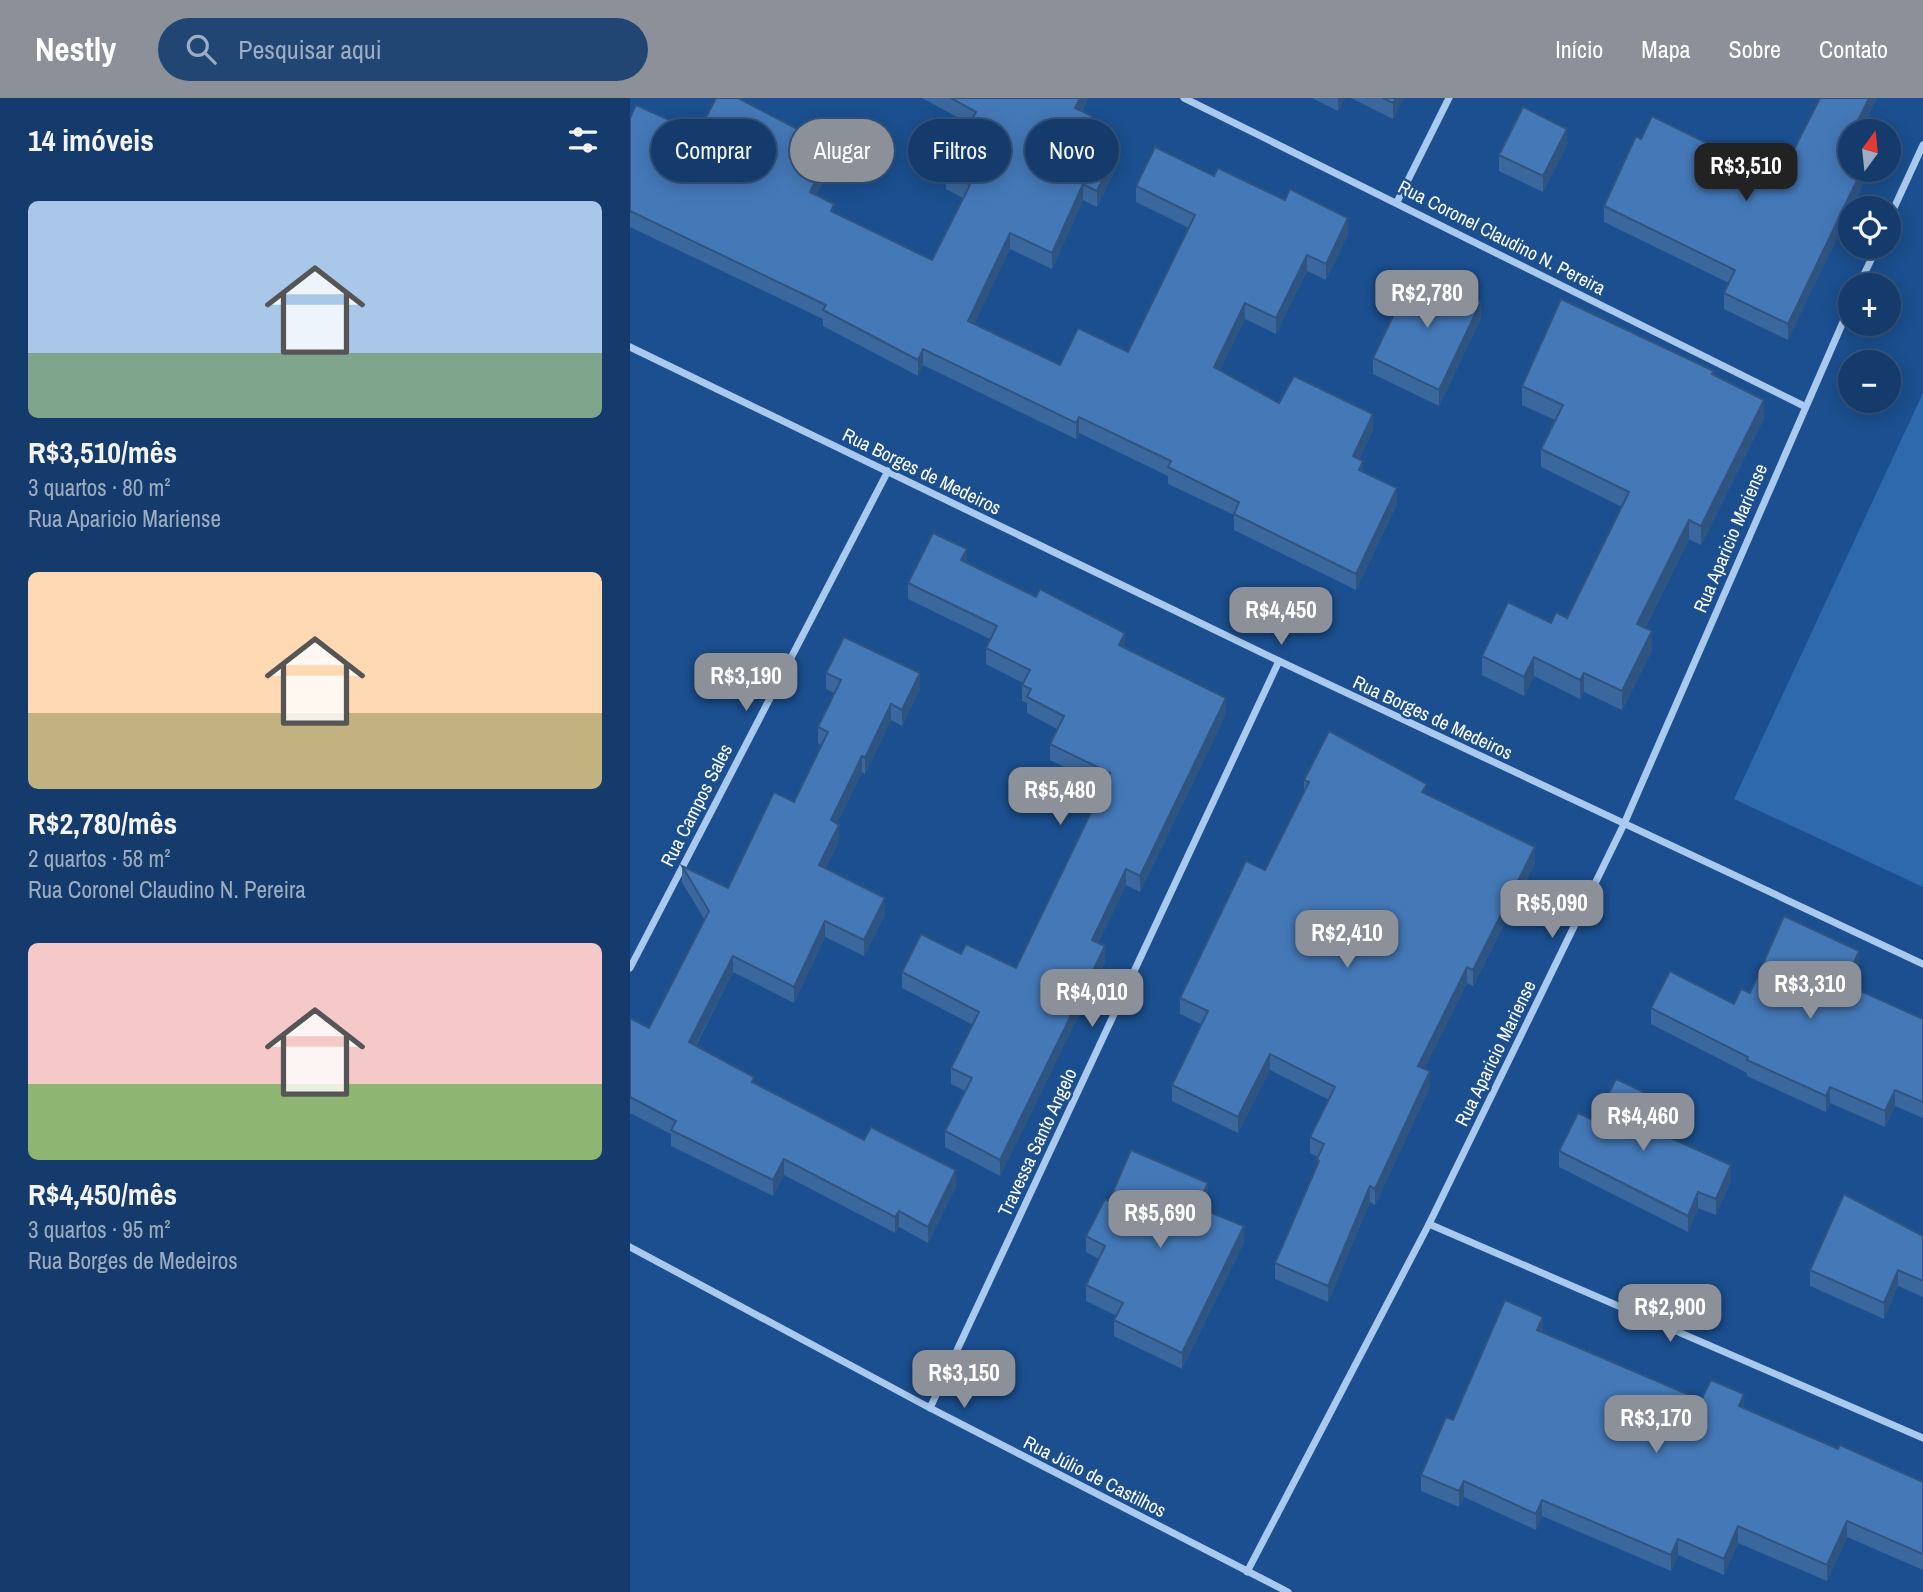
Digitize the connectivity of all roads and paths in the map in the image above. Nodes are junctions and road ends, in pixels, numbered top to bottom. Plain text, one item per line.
1 (1184, 98) edge
2 (1448, 98) edge
3 (1923, 145) edge
4 (1900, 196) edge
5 (1397, 202) junction
6 (1838, 332) edge
7 (630, 347) edge
8 (1804, 406) junction
9 (888, 471) junction
10 (1279, 661) junction
11 (1624, 824) junction
12 (1923, 964) edge
13 (630, 968) edge
14 (1429, 1224) junction
15 (630, 1247) edge
16 (930, 1408) junction
17 (1923, 1438) edge
18 (1247, 1572) junction
19 (1288, 1592) edge

1 - 5 street, Rua Coronel Claudino N. Pereira
2 - 5 street
3 - 4 street
5 - 8 street, Rua Coronel Claudino N. Pereira
6 - 8 street, Rua Aparicio Mariense
7 - 9 street, Rua Borges de Medeiros
8 - 11 street, Rua Aparicio Mariense
9 - 10 street, Rua Borges de Medeiros
9 - 13 street, Rua Campos Sales
10 - 11 street, Rua Borges de Medeiros
10 - 16 street, Travessa Santo Angelo
11 - 12 street, Rua Borges de Medeiros
11 - 14 street, Rua Aparicio Mariense
14 - 17 street
14 - 18 street, Rua Aparicio Mariense
15 - 16 street, Rua Júlio de Castilhos
16 - 18 street, Rua Júlio de Castilhos
18 - 19 street, Rua Júlio de Castilhos

